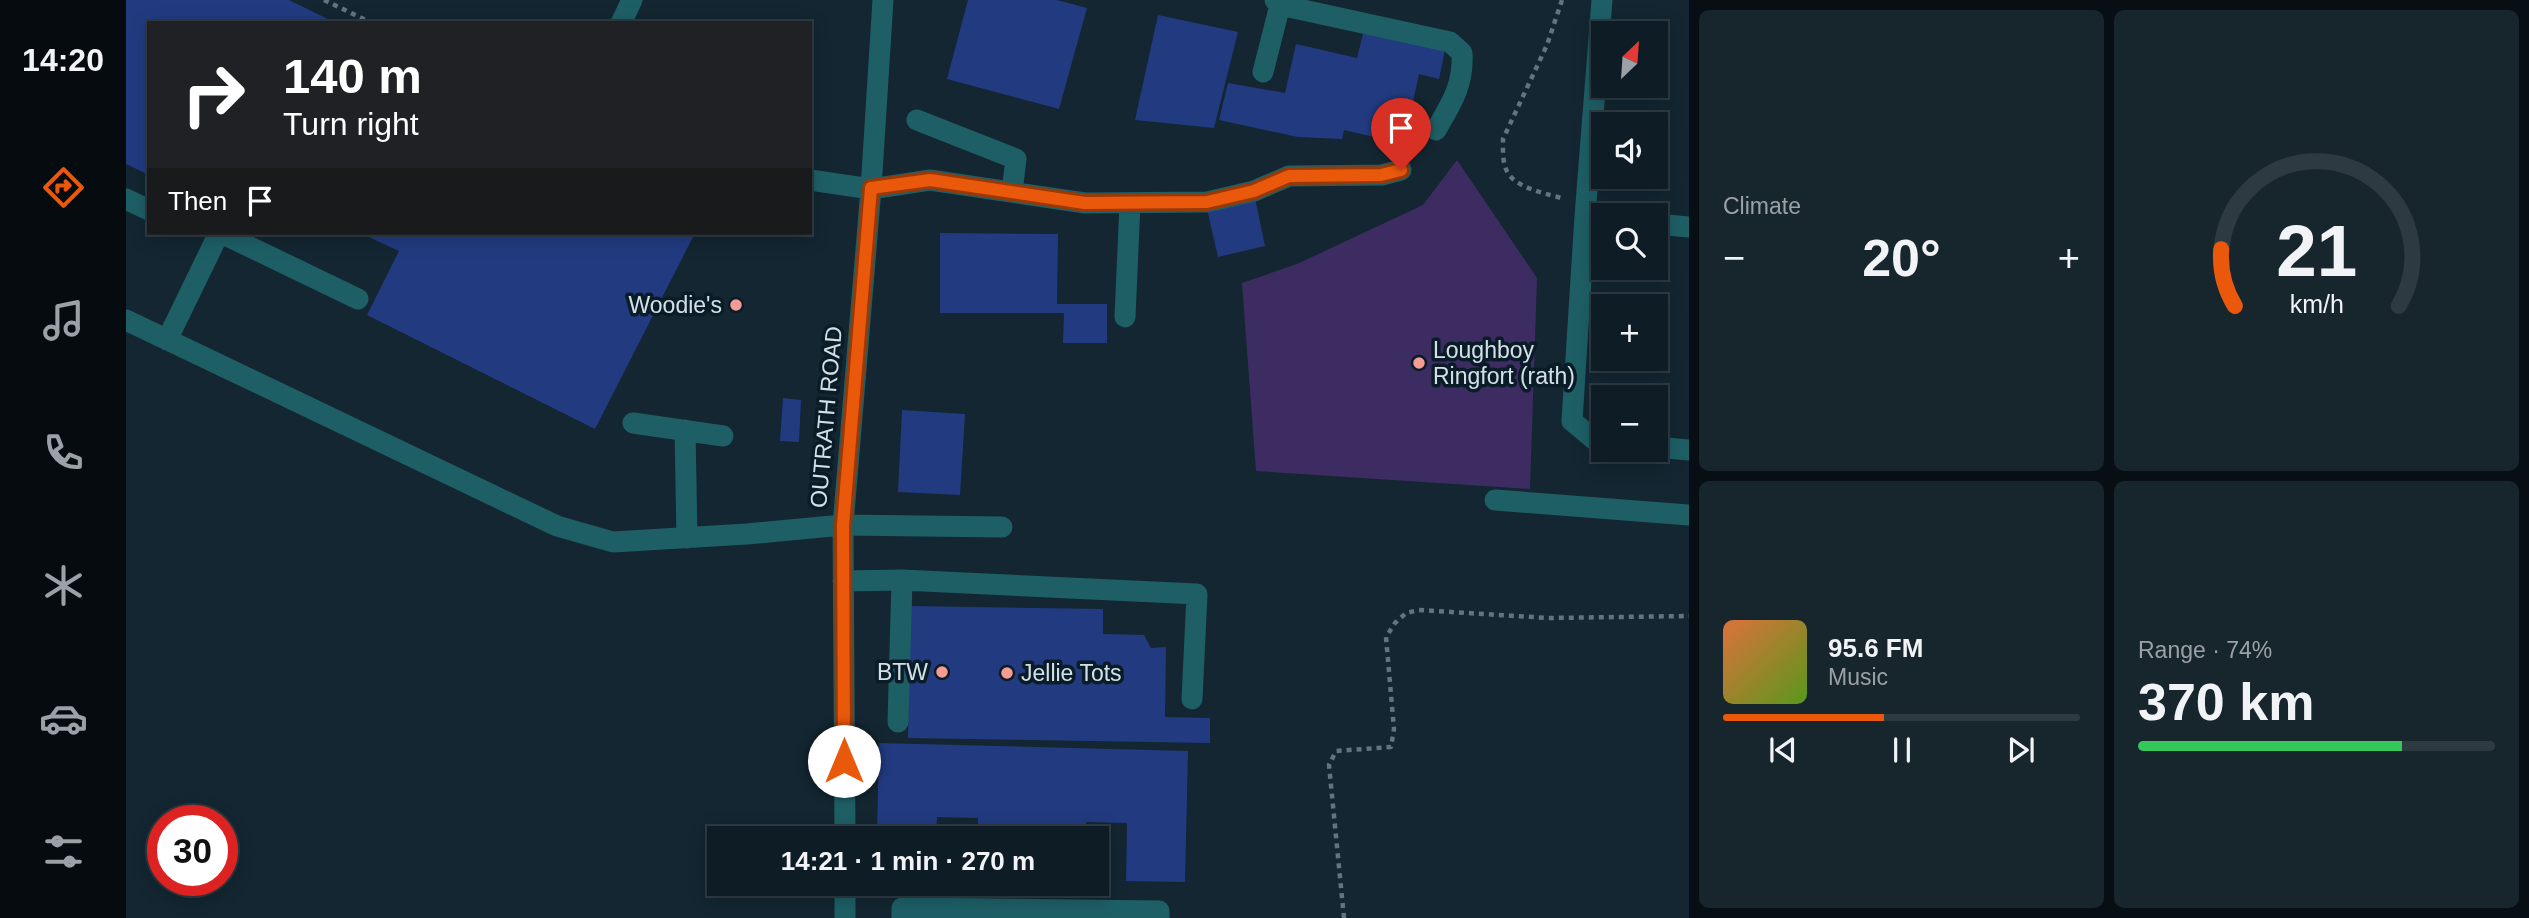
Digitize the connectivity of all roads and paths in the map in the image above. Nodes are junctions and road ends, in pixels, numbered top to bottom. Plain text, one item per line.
1 (324, 0) edge
2 (632, 0) edge
3 (883, 0) edge
4 (1562, 0) edge
5 (1602, 0) edge
6 (1278, 3) edge
7 (368, 21) edge
8 (622, 21) edge
9 (1263, 72) dead end
10 (918, 120) dead end
11 (1436, 130) dead end
12 (1401, 170) dead end
13 (812, 180) edge
14 (871, 188) junction
15 (1012, 192) junction
16 (126, 199) edge
17 (1130, 203) junction
18 (1592, 203) edge
19 (147, 209) edge
20 (1591, 213) edge
21 (1668, 225) edge
22 (1689, 227) edge
23 (219, 235) edge
24 (224, 235) edge
25 (358, 299) dead end
26 (1125, 317) dead end
27 (126, 320) edge
28 (167, 340) junction
29 (633, 423) dead end
30 (685, 430) junction
31 (723, 436) dead end
32 (1591, 437) edge
33 (1668, 448) edge
34 (1689, 450) edge
35 (1495, 500) dead end
36 (1689, 515) edge
37 (843, 525) junction
38 (1002, 527) dead end
39 (687, 538) junction
40 (902, 579) junction
41 (843, 581) junction
42 (1689, 616) edge
43 (1192, 699) dead end
44 (898, 722) dead end
45 (845, 826) edge
46 (845, 896) edge
47 (845, 918) edge
48 (902, 918) edge
49 (1159, 918) edge
50 (1344, 918) edge

1 - 7 path
2 - 8 street
3 - 14 street, OUTRATH ROAD
4 - 20 path
5 - 18 street
6 - 9 street
6 - 11 street
10 - 15 street
12 - 17 street
13 - 14 street
14 - 15 street
14 - 37 street, OUTRATH ROAD
15 - 17 street
16 - 19 street
17 - 26 street
20 - 32 street
21 - 22 street
23 - 28 street
24 - 25 street
27 - 28 street
28 - 39 street
29 - 30 street
30 - 31 street
30 - 39 street
33 - 34 street
35 - 36 street
37 - 38 street
37 - 39 street
37 - 41 street, OUTRATH ROAD
40 - 41 street
40 - 43 street
40 - 44 street
41 - 45 street, OUTRATH ROAD
42 - 50 path
46 - 47 street
48 - 49 street

